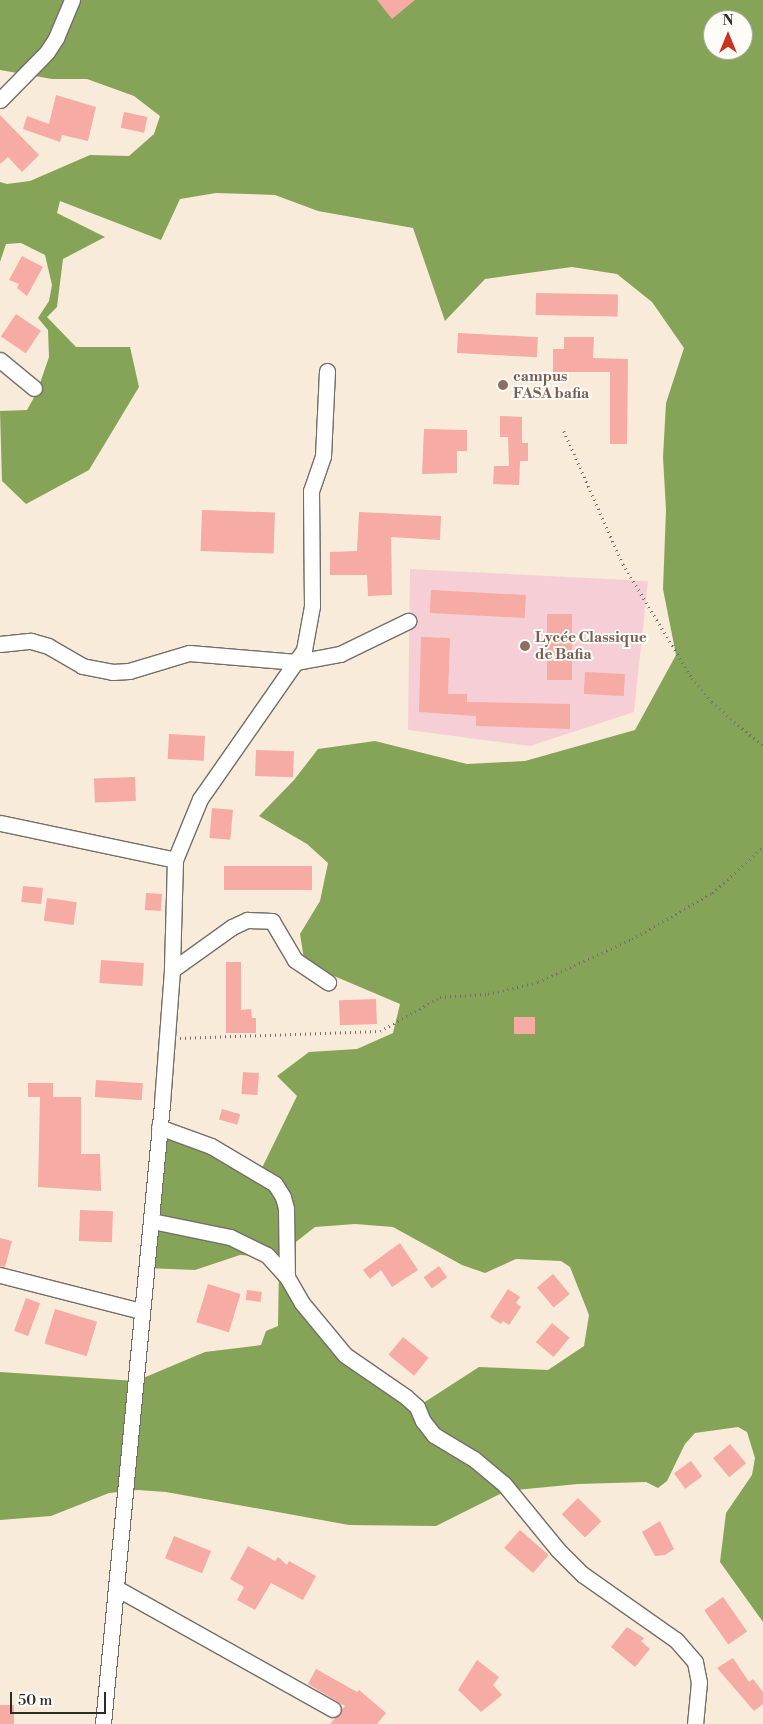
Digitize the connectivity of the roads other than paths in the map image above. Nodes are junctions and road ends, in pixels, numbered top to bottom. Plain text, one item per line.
1 (72, 0) edge
2 (0, 100) edge
3 (0, 360) edge
4 (327, 371) dead end
5 (34, 388) dead end
6 (408, 621) dead end
7 (0, 644) edge
8 (297, 662) junction
9 (0, 824) edge
10 (175, 860) junction
11 (172, 970) junction
12 (328, 982) dead end
13 (160, 1127) junction
14 (152, 1221) junction
15 (0, 1275) edge
16 (287, 1277) junction
17 (141, 1311) junction
18 (118, 1589) junction
19 (333, 1709) dead end
20 (103, 1724) edge
21 (695, 1724) edge

1 - 2 street
3 - 5 street
4 - 8 street
6 - 8 street
7 - 8 street
8 - 10 street
9 - 10 street
10 - 11 street
11 - 12 street
11 - 13 street
13 - 14 street
13 - 16 street
14 - 16 street
14 - 17 street
15 - 17 street
16 - 21 street
17 - 18 street
18 - 19 street
18 - 20 street

